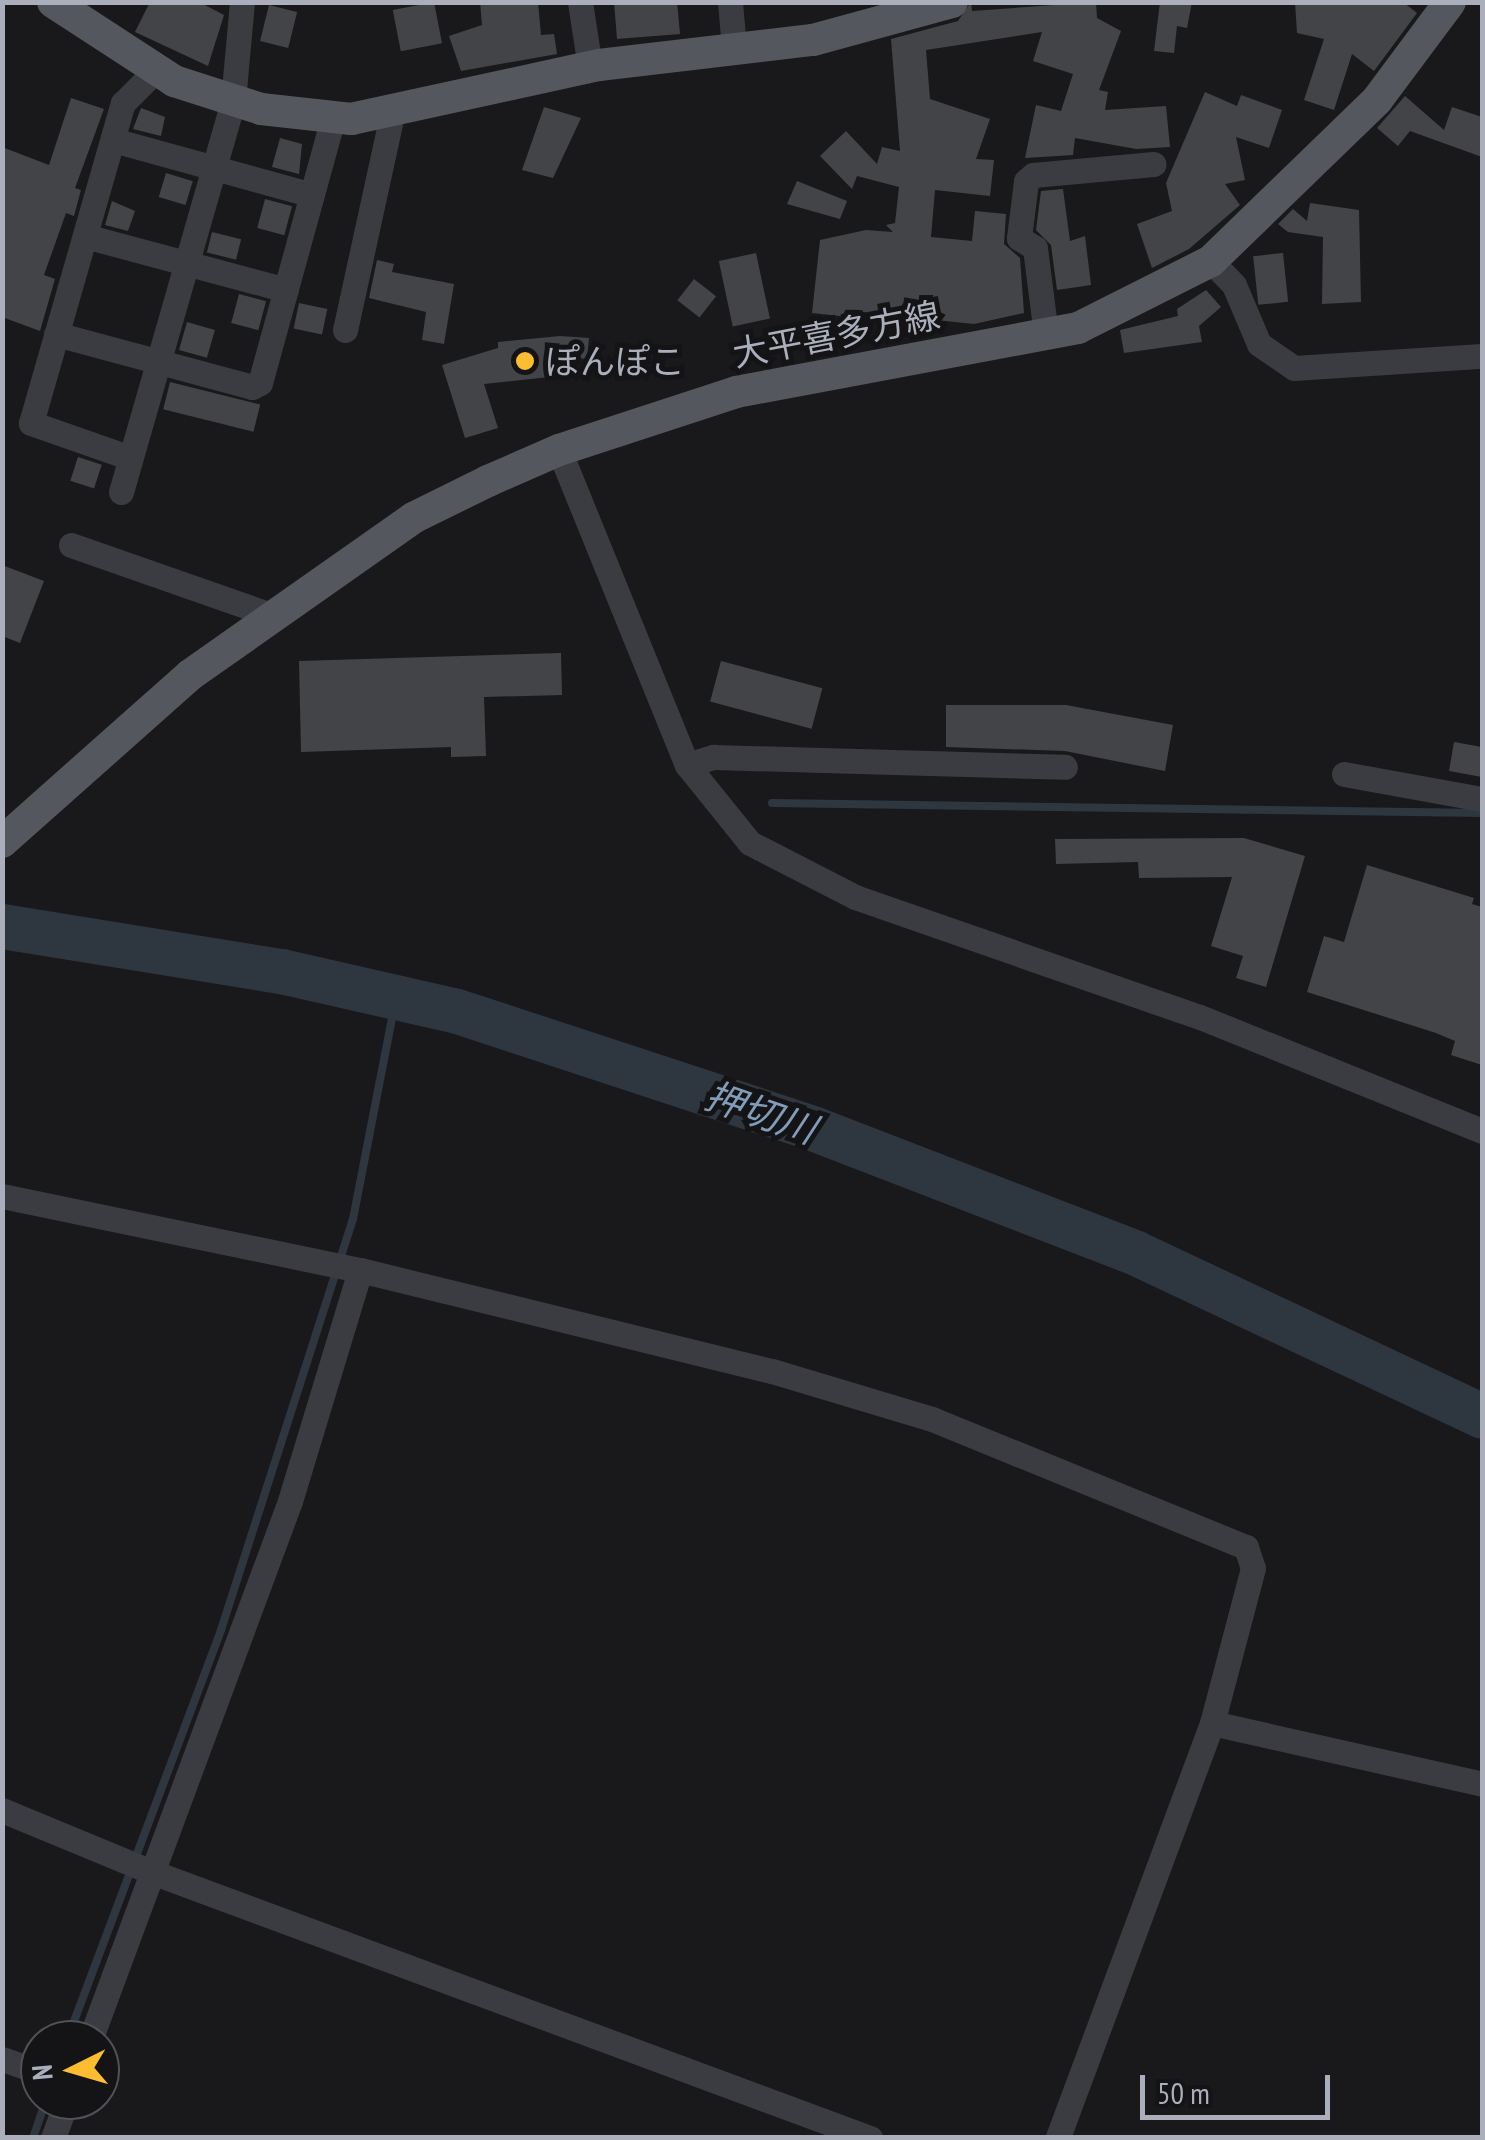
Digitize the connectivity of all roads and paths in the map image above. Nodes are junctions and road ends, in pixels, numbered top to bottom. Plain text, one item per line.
1 (242, 2) edge
2 (580, 2) edge
3 (730, 2) edge
4 (952, 2) edge
5 (1450, 2) edge
6 (54, 3) edge
7 (734, 48) junction
8 (590, 67) junction
9 (156, 70) junction
10 (234, 101) junction
11 (392, 115) junction
12 (333, 118) junction
13 (112, 140) junction
14 (1154, 164) dead end
15 (210, 172) junction
16 (312, 195) junction
17 (85, 236) junction
18 (1211, 261) junction
19 (184, 265) junction
20 (286, 290) junction
21 (346, 330) dead end
22 (56, 334) junction
23 (1046, 335) junction
24 (1482, 356) edge
25 (156, 361) junction
26 (559, 450) junction
27 (128, 457) junction
28 (121, 492) dead end
29 (71, 545) dead end
30 (271, 616) junction
31 (687, 766) junction
32 (1065, 767) dead end
33 (1344, 774) dead end
34 (1482, 799) edge
35 (2, 842) edge
36 (1482, 1131) edge
37 (2, 1196) edge
38 (360, 1270) junction
39 (1212, 1723) junction
40 (1482, 1784) edge
41 (2, 1810) edge
42 (152, 1872) junction
43 (97, 2020) edge
44 (870, 2138) edge
45 (1058, 2138) edge

1 - 10 street
2 - 8 street
3 - 7 street
4 - 7 main road
5 - 18 main road, 大平喜多方線
6 - 9 main road
7 - 8 main road
8 - 11 main road
9 - 10 main road
9 - 13 street
10 - 12 main road
10 - 15 street
11 - 12 main road
11 - 21 street
12 - 16 street
13 - 15 street
13 - 17 street
14 - 23 street
15 - 16 street
15 - 19 street
16 - 20 street
17 - 19 street
17 - 22 street
18 - 23 main road, 大平喜多方線
18 - 24 street
19 - 20 street
19 - 25 street
20 - 25 street
22 - 25 street
22 - 27 street
23 - 26 main road, 大平喜多方線
25 - 27 street
26 - 30 main road, 大平喜多方線
26 - 31 street
27 - 28 street
29 - 30 street
30 - 35 main road, 大平喜多方線
31 - 32 street
31 - 36 street
33 - 34 street
37 - 38 street
38 - 39 street
38 - 42 street
39 - 40 street
39 - 45 street
41 - 42 street
42 - 43 street
42 - 44 street

